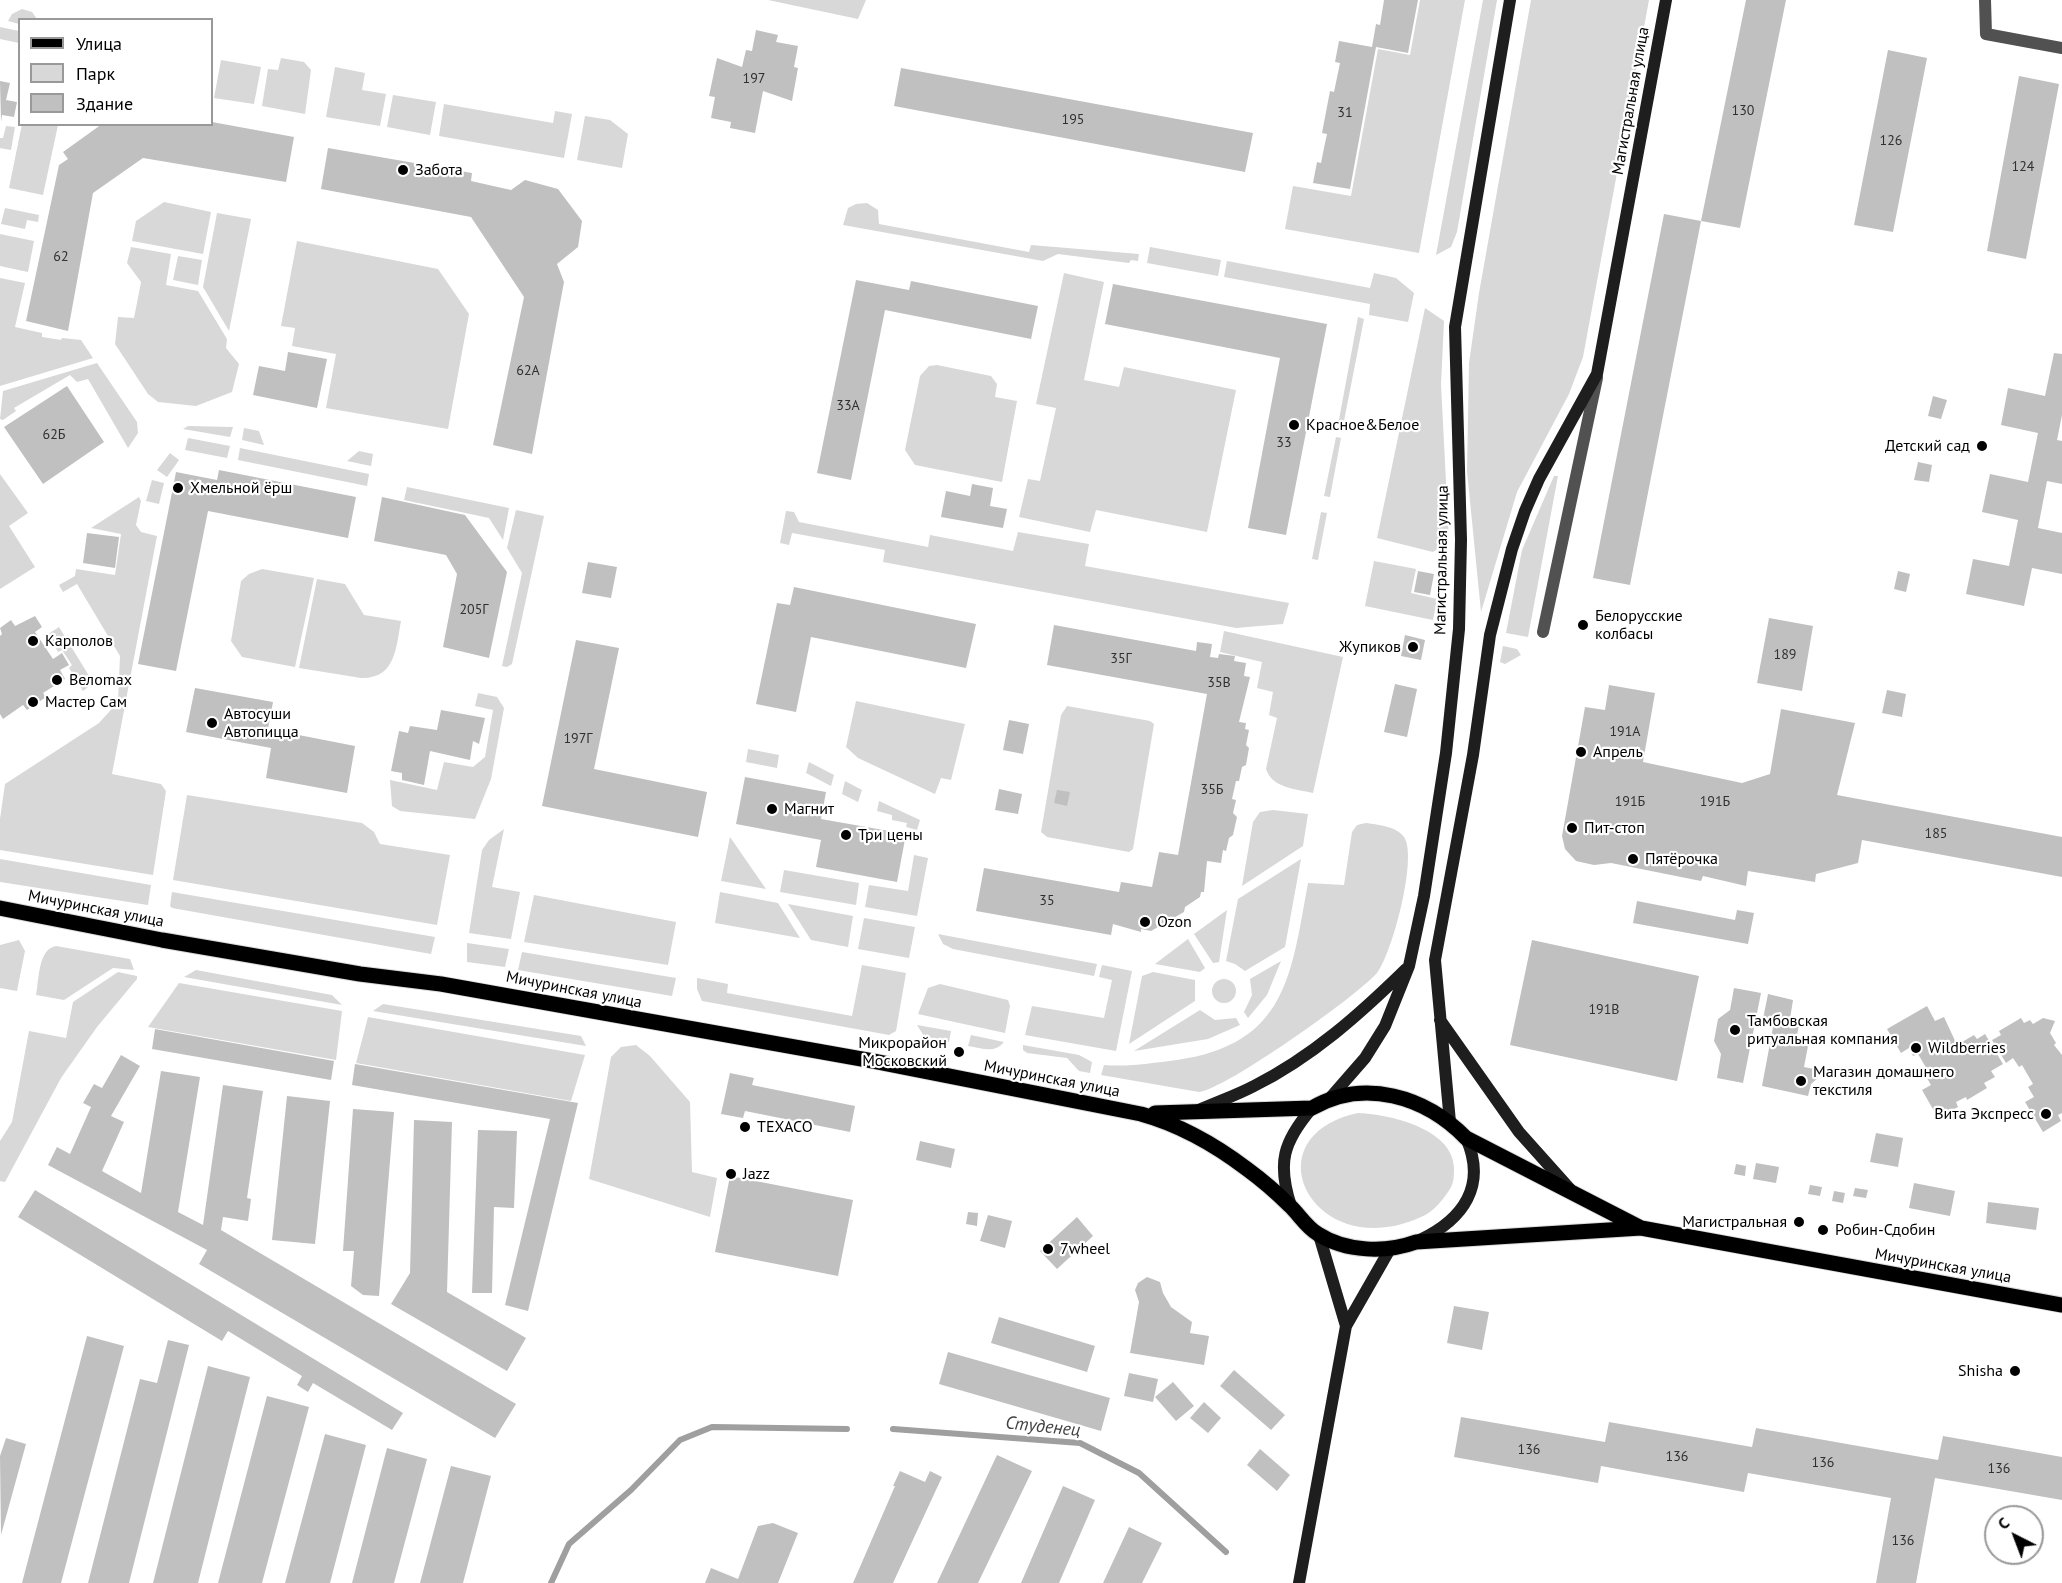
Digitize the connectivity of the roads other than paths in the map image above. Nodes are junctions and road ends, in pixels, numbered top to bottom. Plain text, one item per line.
1 (1510, 0) edge
2 (1666, 0) edge
3 (1984, 0) edge
4 (2062, 48) edge
5 (1598, 374) junction
6 (1543, 632) dead end
7 (1424, 896) junction
8 (1444, 899) junction
9 (0, 908) edge
10 (1409, 966) junction
11 (1439, 1019) junction
12 (1330, 1097) junction
13 (1312, 1108) junction
14 (1195, 1111) junction
15 (1142, 1114) junction
16 (1450, 1122) junction
17 (1466, 1138) junction
18 (1575, 1194) junction
19 (1291, 1206) junction
20 (1641, 1228) junction
21 (1319, 1235) junction
22 (1416, 1242) junction
23 (1390, 1249) junction
24 (2062, 1305) edge
25 (1346, 1326) junction
26 (1299, 1583) edge

1 - 7 main road, Магистральная улица
2 - 5 main road, Магистральная улица
3 - 4 street
5 - 6 street, Магистральная улица
5 - 8 main road
7 - 8 main road
7 - 10 main road, Магистральная улица
8 - 11 main road
9 - 15 main road, Мичуринская улица
10 - 12 main road, Магистральная улица
10 - 14 main road
11 - 16 main road
11 - 18 main road
12 - 13 main road
12 - 16 main road
13 - 14 main road, Мичуринская улица
13 - 19 main road
14 - 15 main road, Мичуринская улица
15 - 19 main road, Мичуринская улица
16 - 17 main road
17 - 18 main road, Мичуринская улица
17 - 22 main road
18 - 20 main road, Мичуринская улица
19 - 21 main road
20 - 22 main road, Мичуринская улица
20 - 24 main road, Мичуринская улица
21 - 23 main road
21 - 25 main road
22 - 23 main road
23 - 25 main road
25 - 26 main road

